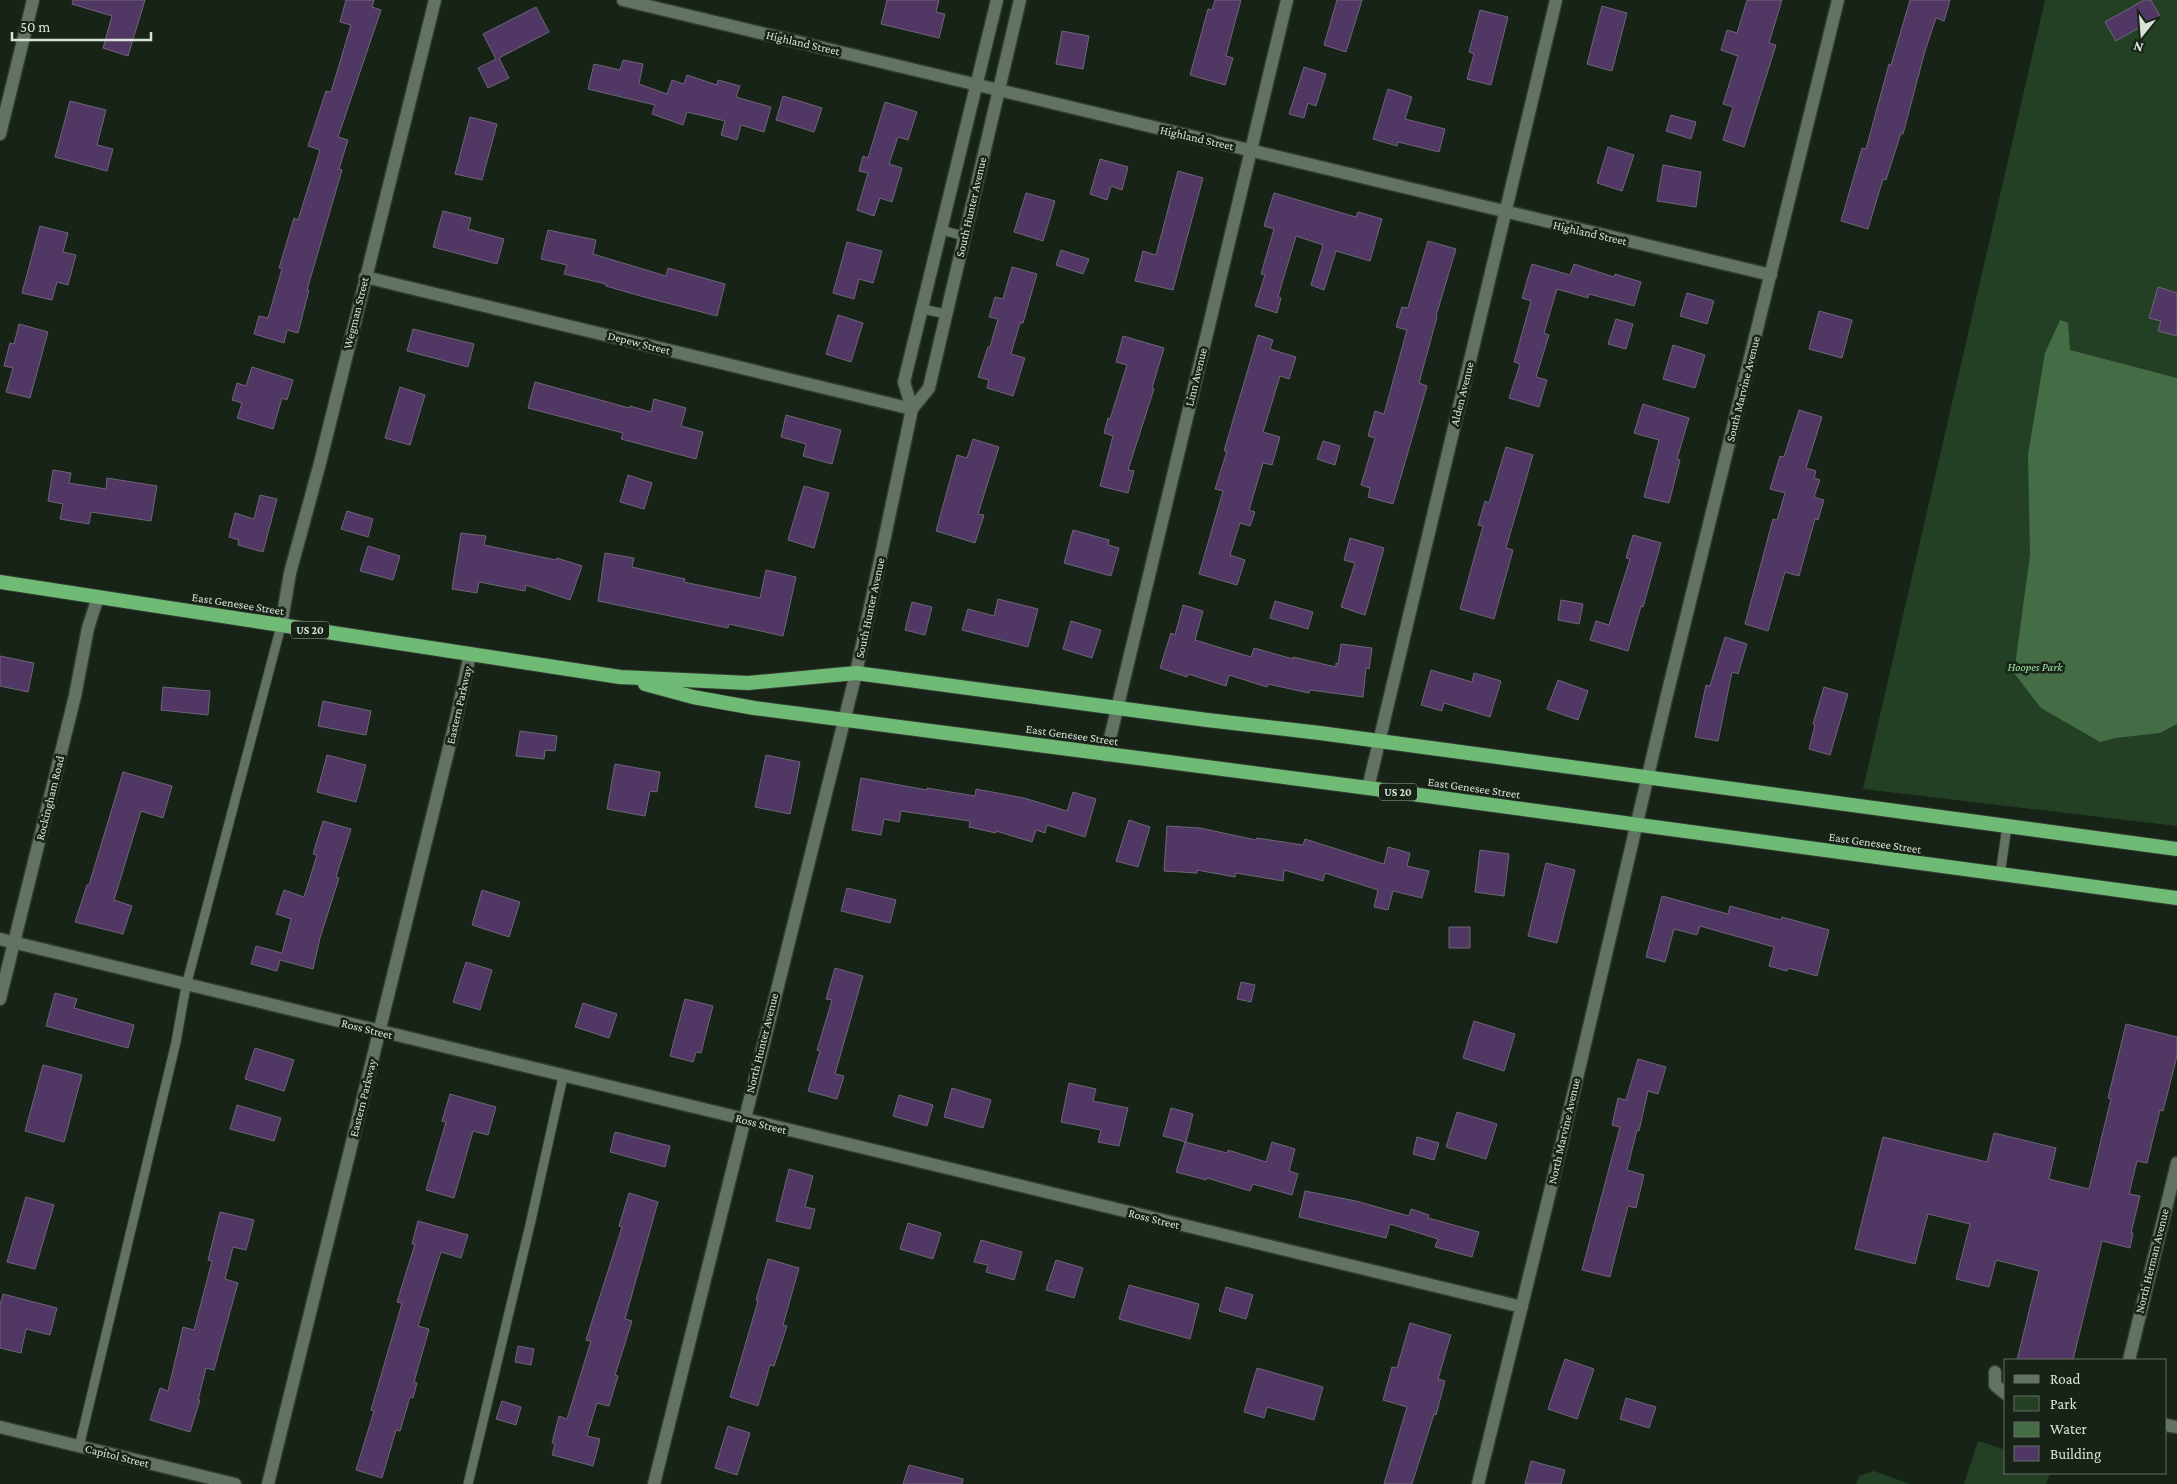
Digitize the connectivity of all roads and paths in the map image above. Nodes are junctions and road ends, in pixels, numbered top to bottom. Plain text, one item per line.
1 (33, 0) edge
2 (435, 0) edge
3 (623, 0) edge
4 (997, 0) edge
5 (1020, 0) edge
6 (1287, 0) edge
7 (1556, 0) edge
8 (1838, 0) edge
9 (976, 84) junction
10 (998, 90) junction
11 (3, 112) edge
12 (0, 134) edge
13 (1251, 150) junction
14 (1505, 212) junction
15 (941, 230) junction
16 (964, 236) junction
17 (1770, 275) junction
18 (365, 277) junction
19 (922, 309) junction
20 (946, 314) junction
21 (912, 409) junction
22 (0, 582) edge
23 (98, 597) junction
24 (281, 626) junction
25 (470, 654) junction
26 (856, 673) junction
27 (620, 677) junction
28 (1117, 708) junction
29 (845, 719) junction
30 (1378, 741) junction
31 (1106, 754) junction
32 (1648, 778) junction
33 (1368, 788) junction
34 (1635, 826) junction
35 (2007, 826) junction
36 (2177, 849) edge
37 (2000, 875) junction
38 (2177, 898) edge
39 (0, 939) edge
40 (13, 943) junction
41 (186, 986) junction
42 (0, 999) edge
43 (380, 1032) junction
44 (563, 1077) junction
45 (743, 1120) junction
46 (2177, 1163) edge
47 (1522, 1307) junction
48 (2129, 1359) edge
49 (1995, 1372) dead end
50 (2004, 1392) edge
51 (0, 1426) edge
52 (79, 1447) junction
53 (235, 1484) edge
54 (268, 1484) edge
55 (468, 1484) edge
56 (654, 1484) edge
57 (1478, 1484) edge

1 - 11 street
2 - 18 street, Wegman Street
3 - 9 street, Highland Street
4 - 9 street, South Hunter Avenue
5 - 10 street, South Hunter Avenue
6 - 13 street, Linn Avenue
7 - 14 street, Alden Avenue
8 - 17 street, South Marvine Avenue
9 - 10 street, Highland Street
9 - 15 street, South Hunter Avenue
10 - 13 street, Highland Street
10 - 16 street, South Hunter Avenue
11 - 12 street
13 - 14 street, Highland Street
13 - 28 street, Linn Avenue
14 - 17 street, Highland Street
14 - 30 street, Alden Avenue
15 - 16 lane
15 - 19 street, South Hunter Avenue
16 - 20 street, South Hunter Avenue
17 - 32 street, South Marvine Avenue
18 - 21 street, Depew Street
18 - 24 street, Wegman Street
19 - 20 lane
19 - 21 street, South Hunter Avenue
20 - 21 street, South Hunter Avenue
21 - 26 street, South Hunter Avenue
22 - 23 highway, East Genesee Street / US 20
23 - 24 highway, East Genesee Street / US 20
23 - 40 street, Rockingham Road
24 - 25 highway, East Genesee Street / US 20
24 - 41 lane
25 - 27 highway, East Genesee Street / US 20
25 - 43 street, Eastern Parkway
26 - 27 highway, East Genesee Street / US 20
26 - 28 highway, East Genesee Street / US 20
26 - 29 street, South Hunter Avenue
27 - 29 highway, East Genesee Street / US 20
28 - 30 highway, East Genesee Street / US 20
28 - 31 street, Linn Avenue
29 - 31 highway, East Genesee Street / US 20
29 - 45 street, North Hunter Avenue
30 - 32 highway, East Genesee Street / US 20
30 - 33 street, Alden Avenue
31 - 33 highway, East Genesee Street / US 20
32 - 34 street, North Marvine Avenue
32 - 35 highway, East Genesee Street / US 20
33 - 34 highway, East Genesee Street / US 20
34 - 37 highway, East Genesee Street / US 20
34 - 47 street, North Marvine Avenue
35 - 36 highway, East Genesee Street / US 20
35 - 37 lane
37 - 38 highway, East Genesee Street / US 20
39 - 40 street, Ross Street
40 - 41 street, Ross Street
40 - 42 street, Rockingham Road
41 - 43 street, Ross Street
41 - 52 lane
43 - 44 street, Ross Street
43 - 54 street, Eastern Parkway
44 - 45 street, Ross Street
44 - 55 lane
45 - 47 street, Ross Street
45 - 56 street, North Hunter Avenue
46 - 48 street, North Herman Avenue
47 - 57 street, North Marvine Avenue
49 - 50 street
51 - 52 street, Capitol Street
52 - 53 street, Capitol Street

